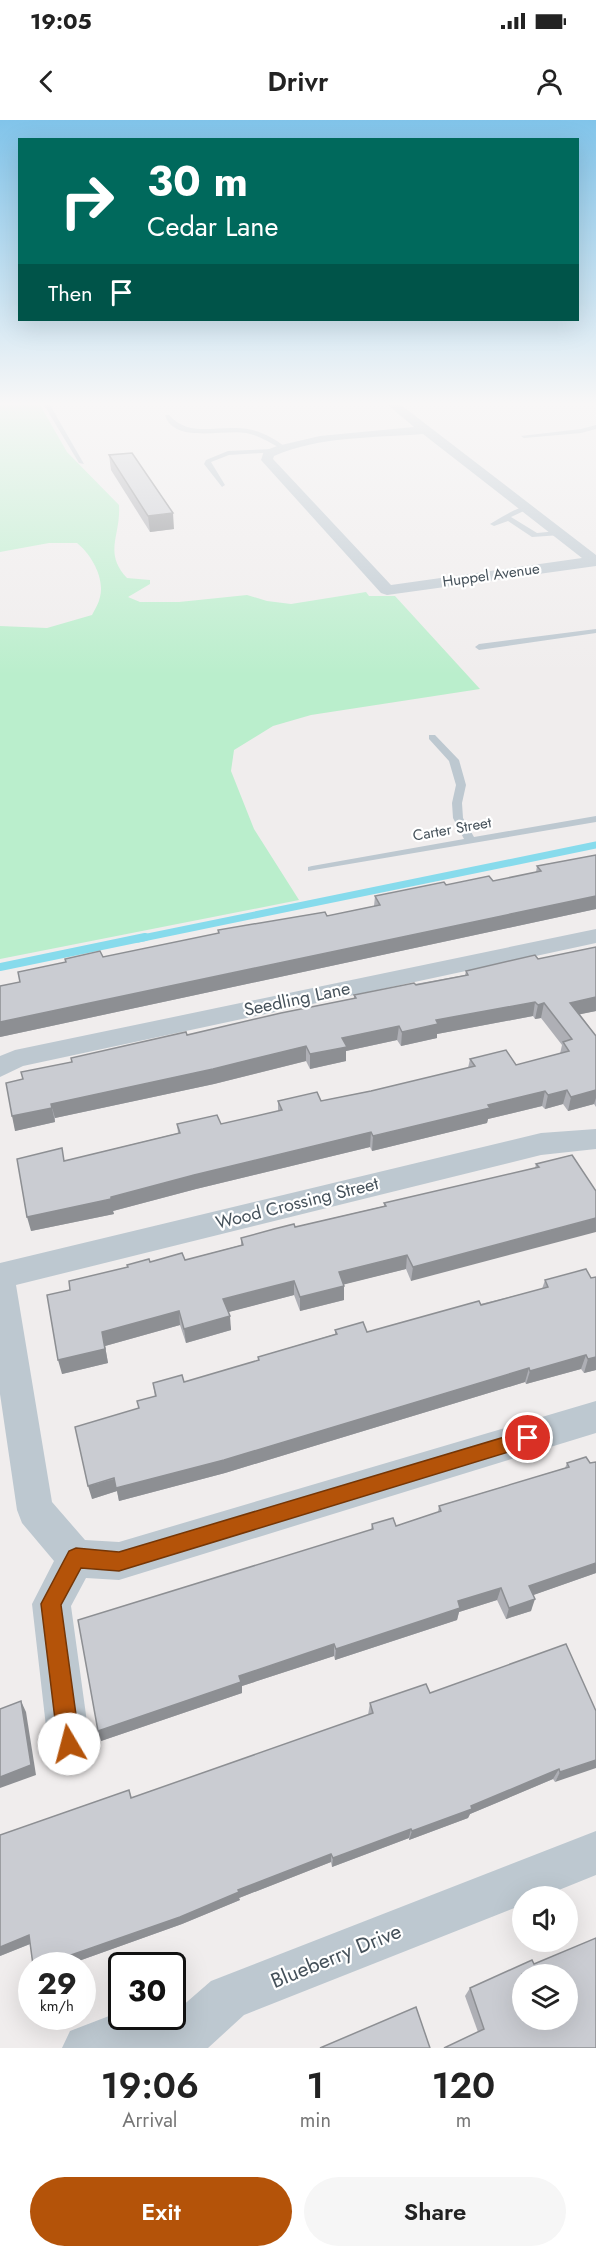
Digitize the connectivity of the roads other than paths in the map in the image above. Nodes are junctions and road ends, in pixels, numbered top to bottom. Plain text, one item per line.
1 (299, 495) edge
2 (509, 495) edge
3 (526, 508) junction
4 (508, 518) junction
5 (494, 524) dead end
6 (558, 533) junction
7 (595, 562) edge
8 (596, 631) edge
9 (479, 646) dead end
10 (432, 737) dead end
11 (596, 819) edge
12 (471, 841) junction
13 (312, 869) dead end
14 (596, 936) edge
15 (0, 1068) edge
16 (596, 1139) edge
17 (0, 1276) edge
18 (0, 1284) edge
19 (596, 1417) edge
20 (76, 1558) junction
21 (69, 1744) dead end
22 (596, 1853) edge
23 (87, 2048) edge
24 (172, 2048) edge

1 - 7 street, Huppel Avenue
2 - 3 street
3 - 4 lane
3 - 6 street
4 - 5 lane
4 - 6 lane
6 - 7 street
8 - 9 lane
10 - 12 lane
11 - 12 lane, Carter Street
12 - 13 lane, Carter Street
14 - 15 street, Seedling Lane
16 - 17 street, Wood Crossing Street
18 - 20 street
19 - 20 street
20 - 21 street
22 - 24 street, Blueberry Drive
23 - 24 street, Blueberry Drive

